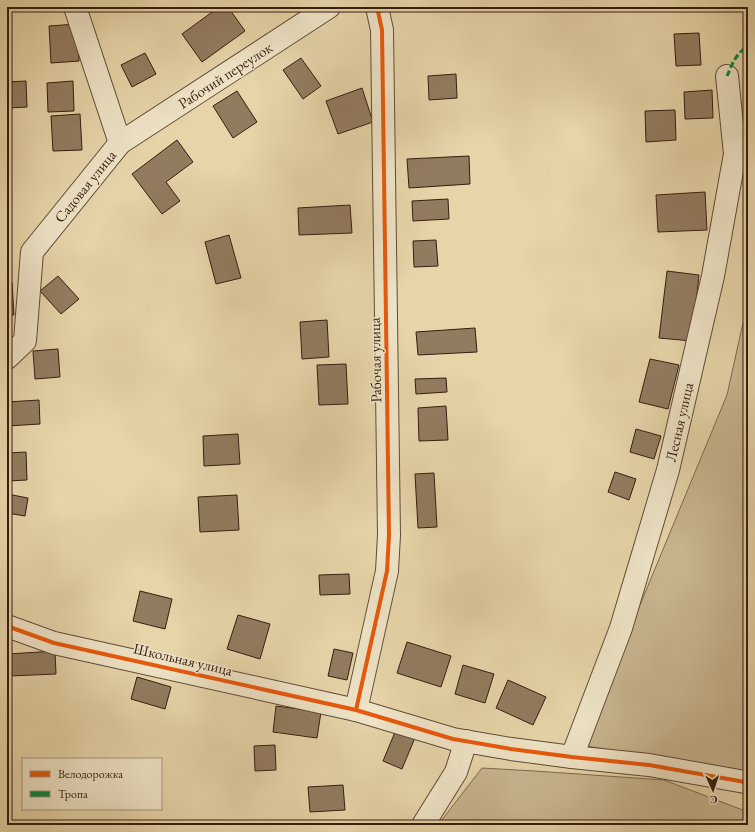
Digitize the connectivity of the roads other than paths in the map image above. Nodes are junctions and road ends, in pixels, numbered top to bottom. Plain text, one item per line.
1 (75, 7) edge
2 (330, 7) edge
3 (377, 7) edge
4 (727, 76) dead end
5 (120, 143) junction
6 (7, 358) edge
7 (7, 626) edge
8 (356, 710) junction
9 (466, 742) junction
10 (572, 757) junction
11 (748, 783) edge
12 (424, 825) edge

1 - 5 street, Садовая улица
2 - 5 street, Рабочий переулок
3 - 8 street, Рабочая улица
4 - 10 street, Лесная улица
5 - 6 street, Садовая улица
7 - 8 street, Школьная улица
8 - 9 street, Школьная улица
9 - 10 street, Школьная улица
9 - 12 street
10 - 11 street, Школьная улица

